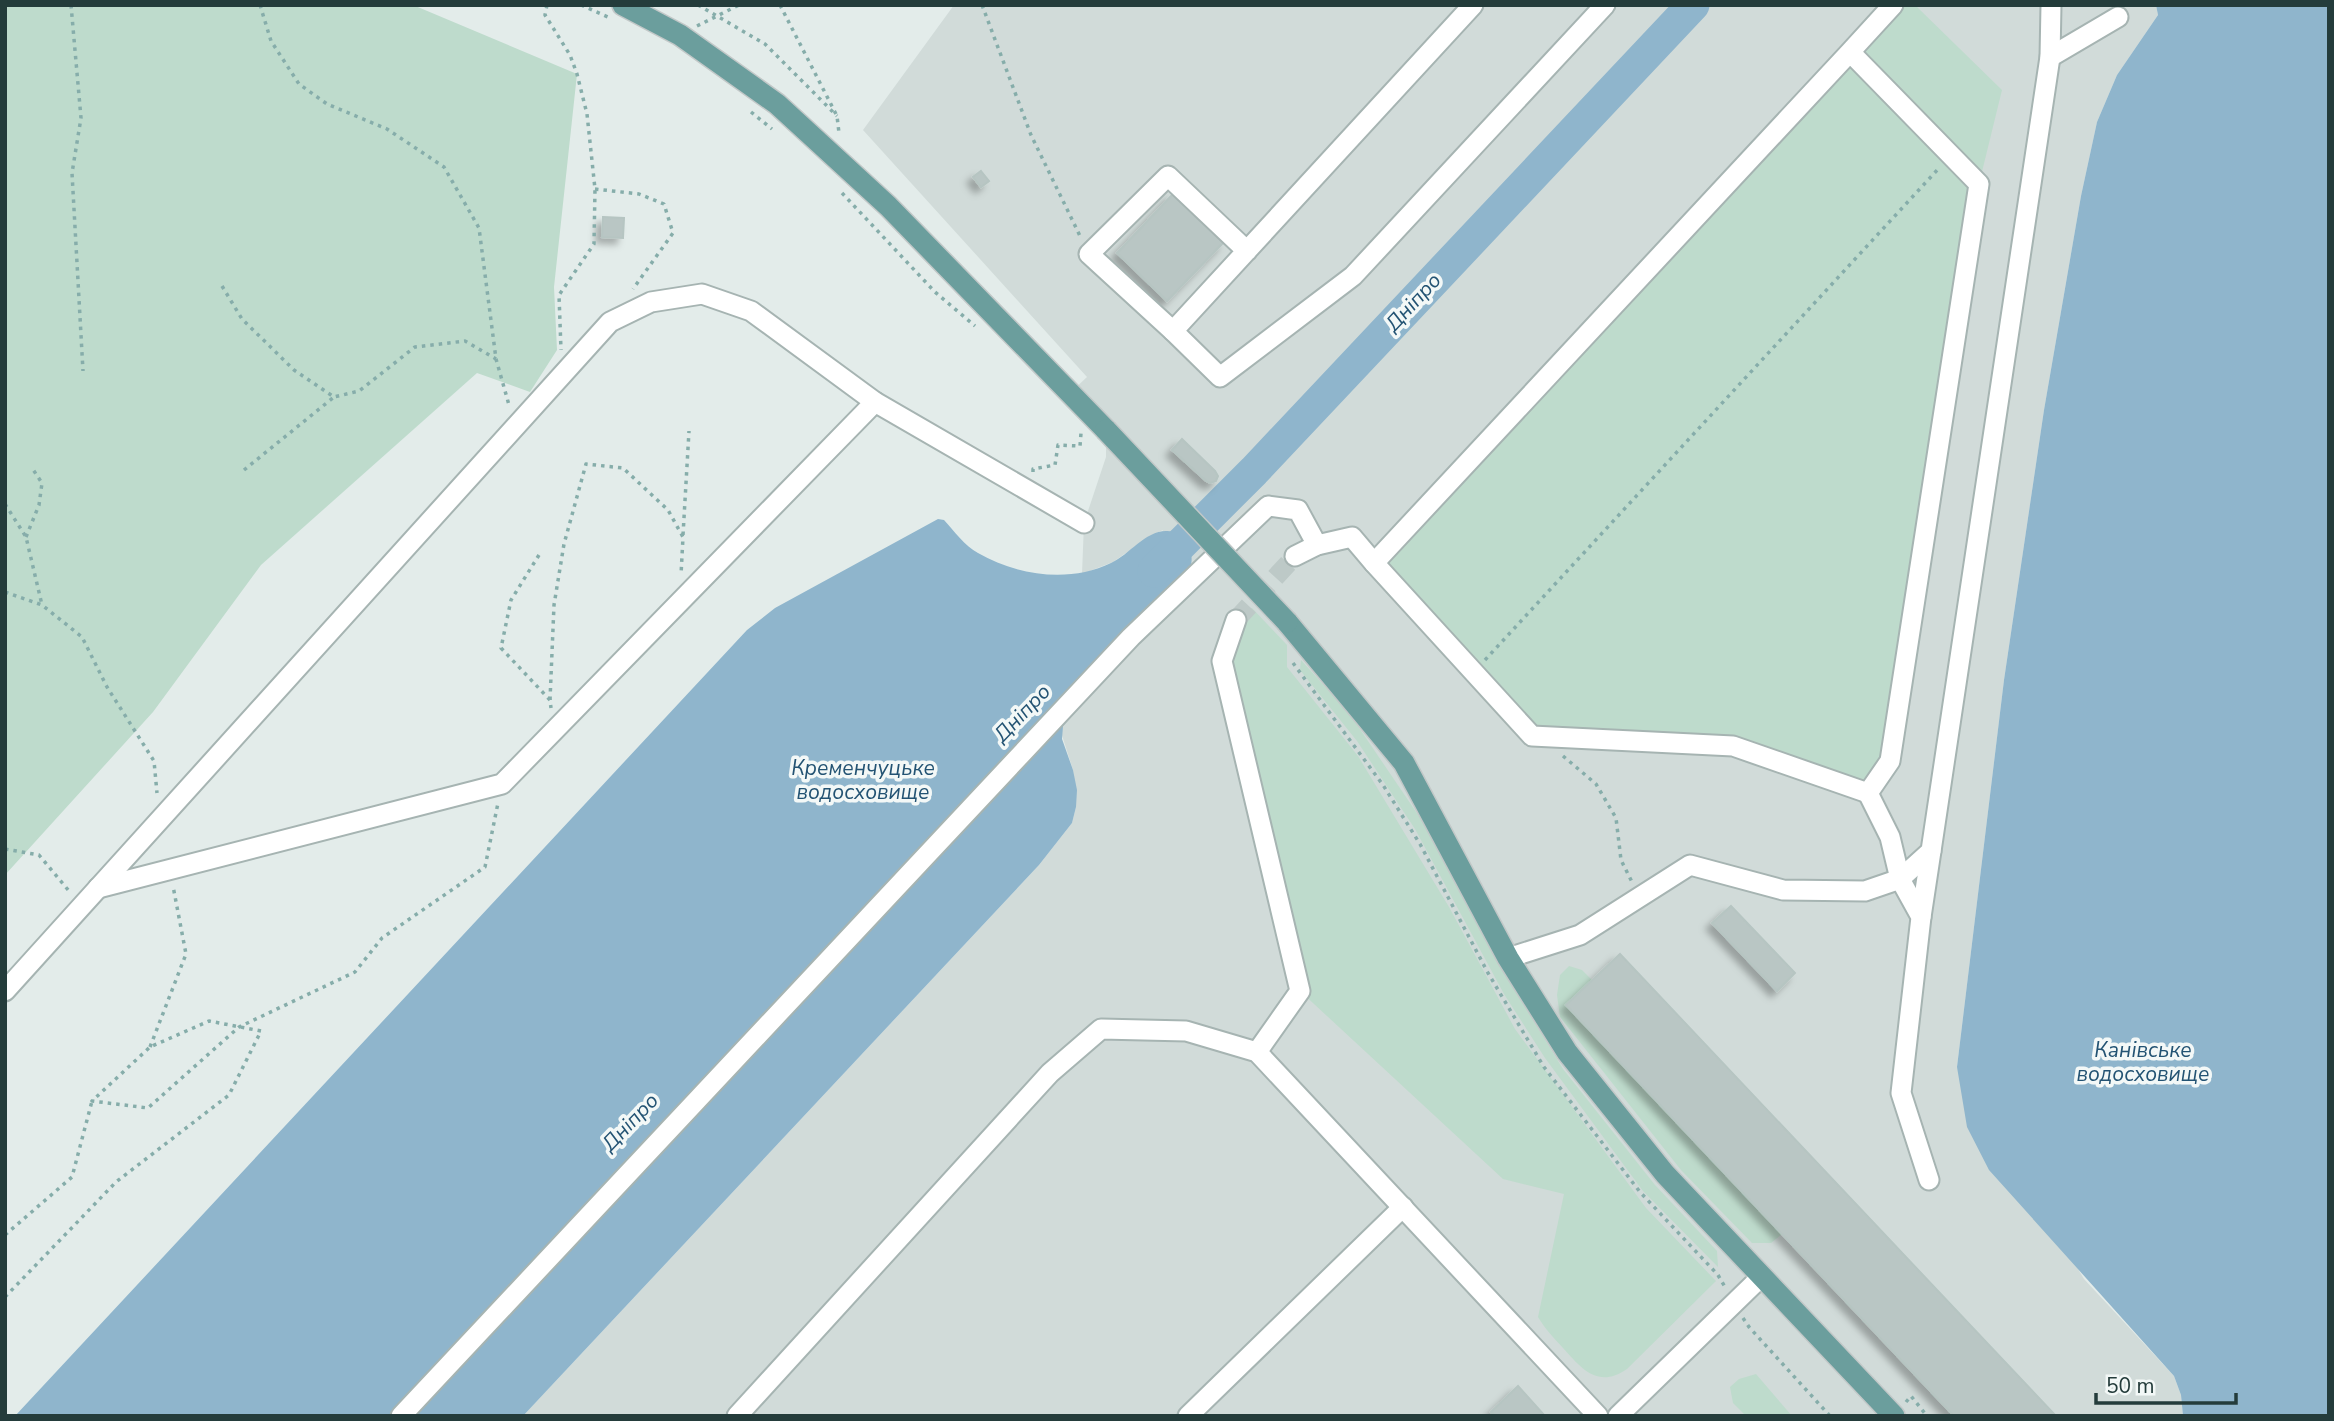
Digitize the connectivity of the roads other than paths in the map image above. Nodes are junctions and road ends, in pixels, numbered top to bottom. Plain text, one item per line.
1 (1473, 5) edge
2 (1605, 5) edge
3 (1893, 5) edge
4 (2051, 5) edge
5 (620, 14) edge
6 (2119, 17) dead end
7 (1850, 52) junction
8 (2050, 57) junction
9 (1247, 251) junction
10 (1173, 331) junction
11 (875, 402) junction
12 (1084, 523) dead end
13 (1317, 545) junction
14 (1295, 556) tunnel mouth
15 (1374, 563) junction
16 (1236, 620) tunnel mouth
17 (1868, 793) junction
18 (1931, 851) junction
19 (1900, 879) junction
20 (98, 888) junction
21 (1921, 917) junction
22 (1508, 958) junction
23 (5, 991) edge
24 (1257, 1052) junction
25 (1928, 1180) dead end
26 (1403, 1207) junction
27 (1761, 1277) junction
28 (401, 1416) edge
29 (737, 1416) edge
30 (1188, 1416) edge
31 (1598, 1416) edge
32 (1618, 1416) edge
33 (1894, 1416) edge

1 - 9 lane
2 - 10 lane
3 - 7 lane
4 - 8 lane
5 - 22 main road, bridge
6 - 8 lane
7 - 15 lane
7 - 17 lane
8 - 18 lane
9 - 10 lane
9 - 10 lane
11 - 12 lane
11 - 20 lane
11 - 20 lane
13 - 14 lane
13 - 15 lane
13 - 28 lane
15 - 17 lane
16 - 24 lane
17 - 19 lane
18 - 19 lane
18 - 21 lane
19 - 21 lane
19 - 22 lane
20 - 23 lane
21 - 25 lane
22 - 27 main road
24 - 26 lane
24 - 29 lane
26 - 30 lane
26 - 31 lane
27 - 32 lane
27 - 33 main road

